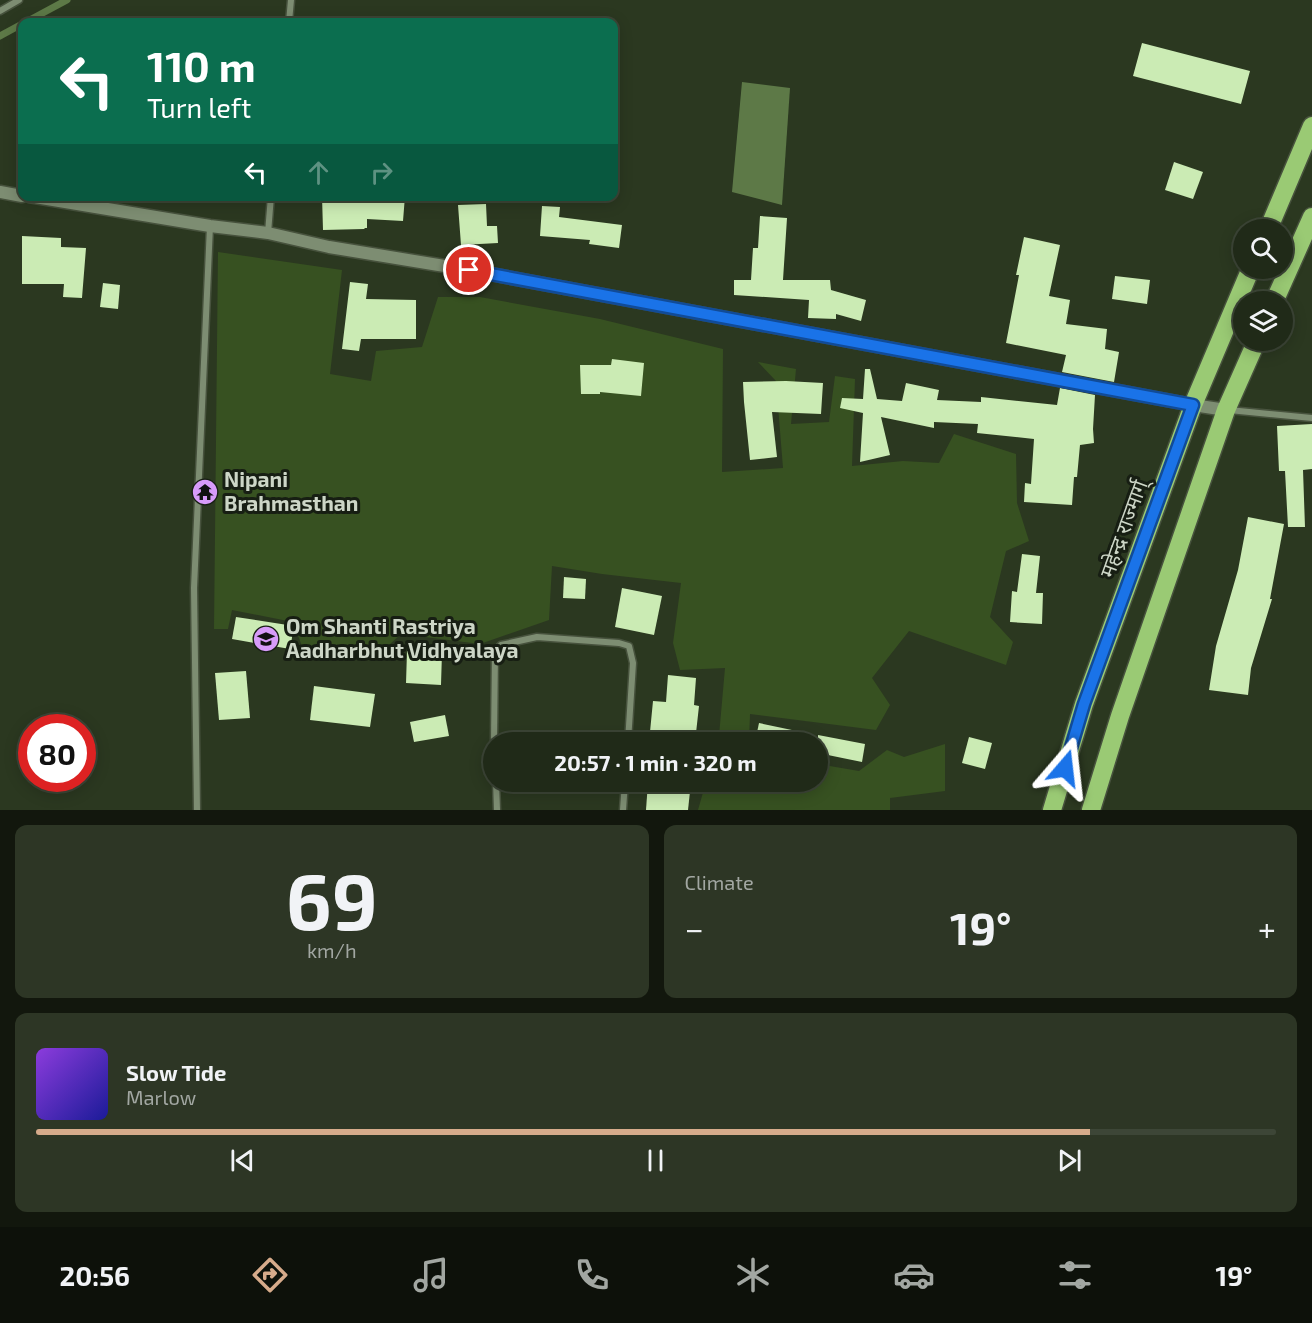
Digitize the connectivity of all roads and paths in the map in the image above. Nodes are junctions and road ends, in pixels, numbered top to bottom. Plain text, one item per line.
1 (19, 0) edge
2 (291, 0) edge
3 (0, 11) edge
4 (289, 18) edge
5 (1312, 126) edge
6 (0, 192) edge
7 (18, 194) edge
8 (58, 201) edge
9 (271, 201) edge
10 (1312, 217) edge
11 (1273, 219) edge
12 (210, 226) junction
13 (268, 233) junction
14 (1246, 279) edge
15 (1279, 291) edge
16 (1252, 351) edge
17 (1193, 405) junction
18 (1227, 410) junction
19 (1312, 418) edge
20 (494, 732) edge
21 (629, 732) edge
22 (496, 792) edge
23 (624, 792) edge
24 (197, 810) edge
25 (497, 810) edge
26 (623, 810) edge
27 (1052, 810) edge
28 (1091, 810) edge

1 - 3 street
2 - 4 street
5 - 11 highway
6 - 7 main road
8 - 12 main road
9 - 13 street
10 - 15 highway
12 - 13 main road
12 - 24 street
13 - 17 main road
14 - 17 highway, महेन्द्र राज्मार्ग्
16 - 18 highway
17 - 18 main road
17 - 27 highway, महेन्द्र राज्मार्ग्
18 - 19 street
18 - 28 highway
20 - 21 street
22 - 25 street
23 - 26 street

